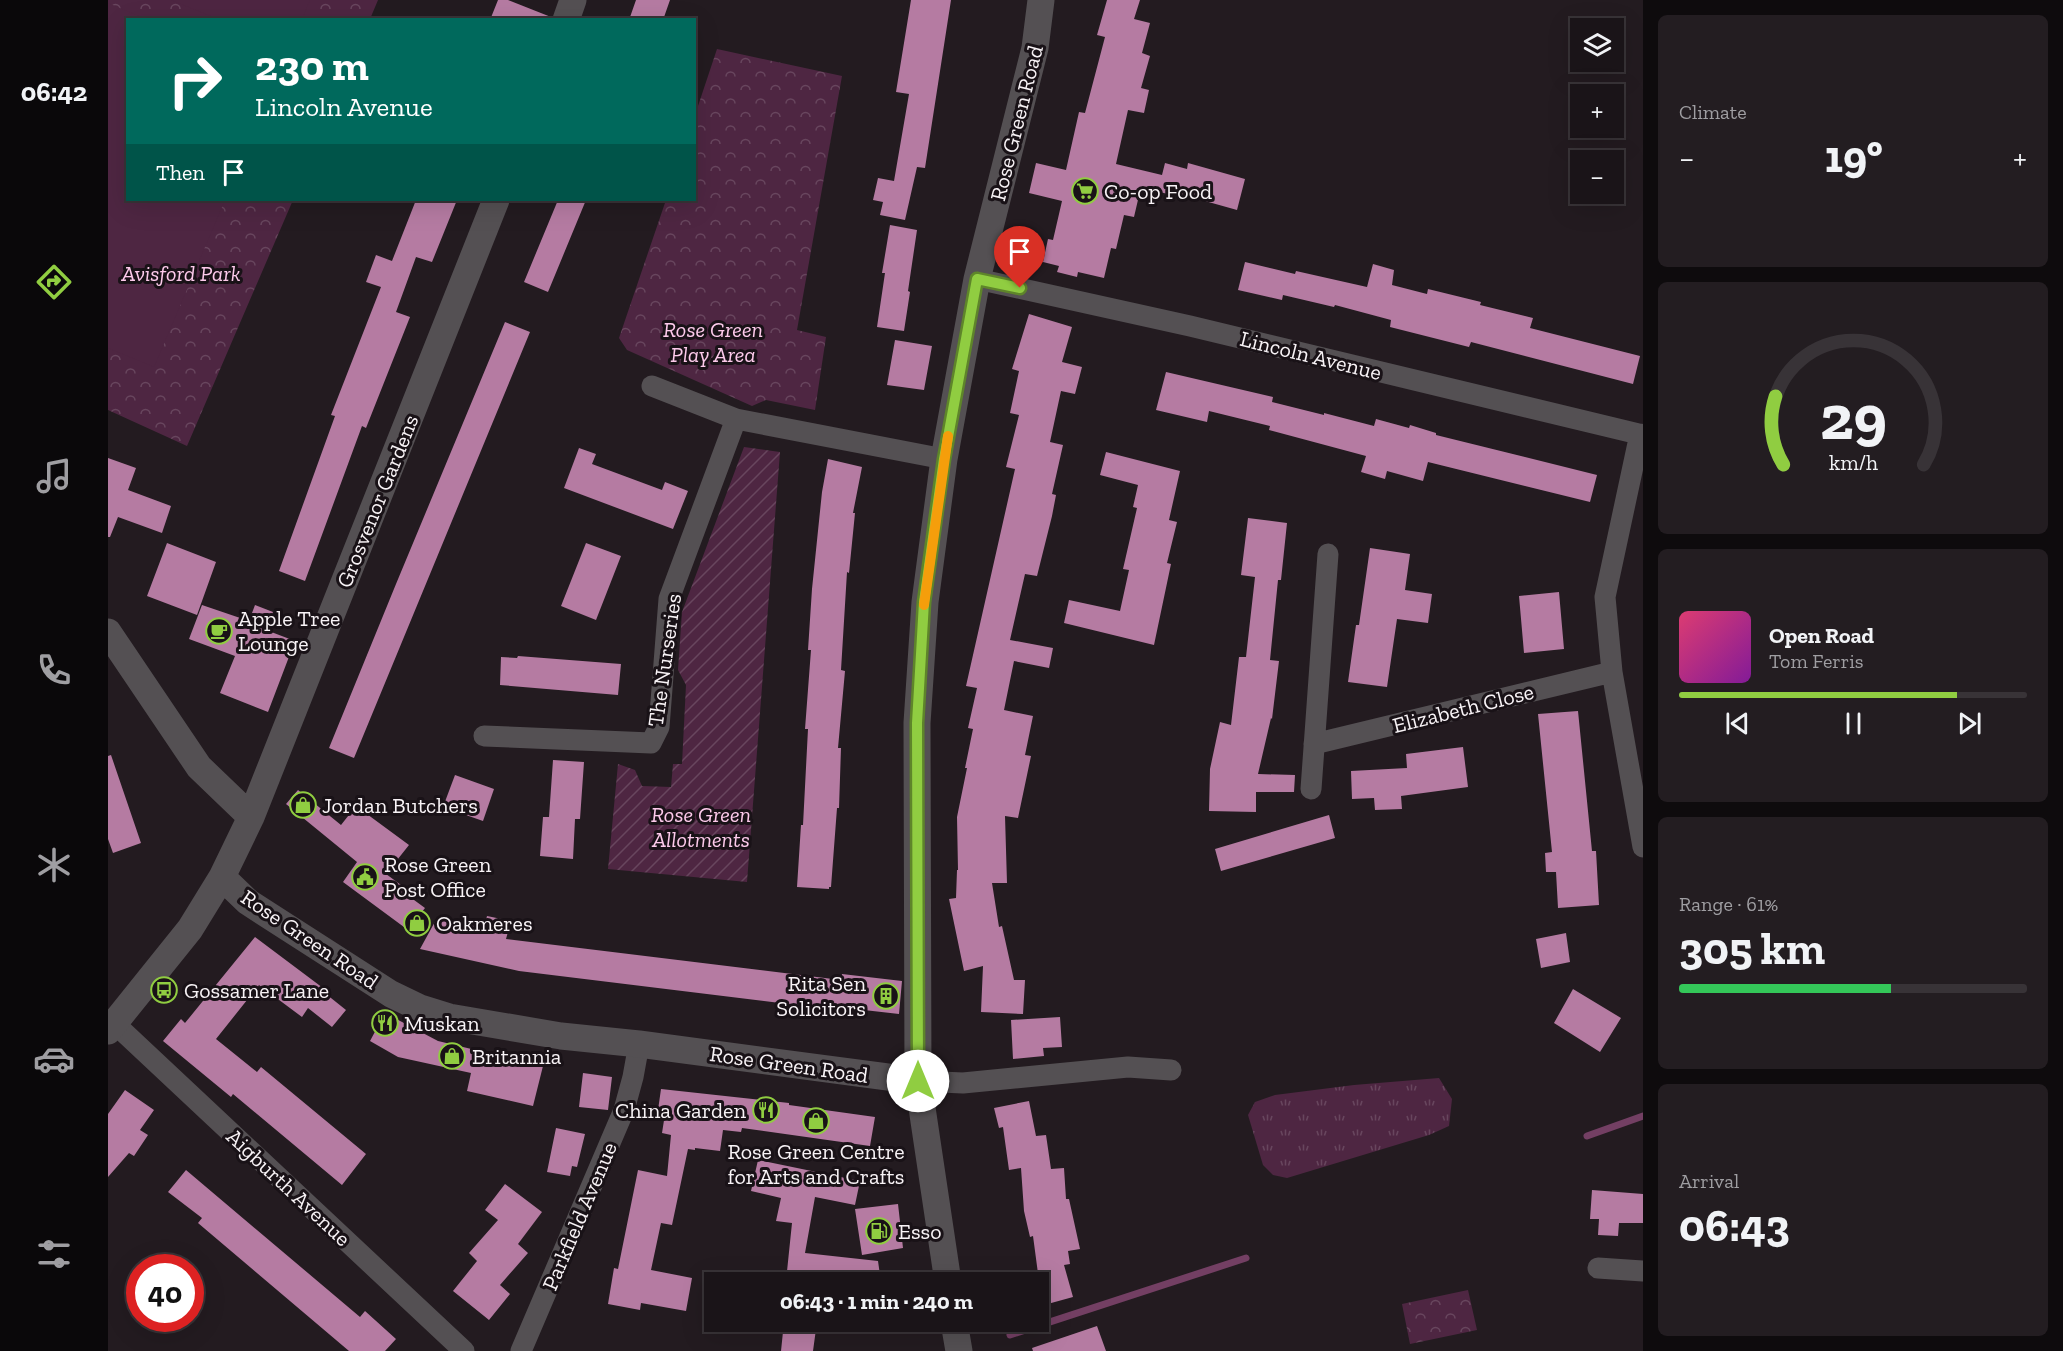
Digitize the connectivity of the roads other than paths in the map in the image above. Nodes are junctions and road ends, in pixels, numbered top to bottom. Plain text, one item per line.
1 (573, 0) edge
2 (1041, 0) edge
3 (567, 18) edge
4 (496, 201) edge
5 (977, 279) junction
6 (652, 386) dead end
7 (736, 419) junction
8 (1642, 435) edge
9 (944, 459) junction
10 (1328, 554) dead end
11 (108, 632) edge
12 (1612, 672) junction
13 (484, 736) dead end
14 (1314, 744) junction
15 (1311, 789) dead end
16 (251, 817) junction
17 (1643, 847) edge
18 (222, 878) junction
19 (111, 1027) edge
20 (639, 1044) junction
21 (1171, 1070) dead end
22 (918, 1081) junction
23 (1598, 1268) dead end
24 (1643, 1271) edge
25 (947, 1272) edge
26 (956, 1332) edge
27 (464, 1351) edge
28 (521, 1351) edge
29 (959, 1351) edge

1 - 3 street
2 - 5 street, Rose Green Road
4 - 16 street, Grosvenor Gardens
5 - 8 street, Lincoln Avenue
5 - 9 street, Rose Green Road
6 - 7 street
7 - 9 street
7 - 13 street, The Nurseries
8 - 12 street
9 - 22 street, Rose Green Road
10 - 14 street
11 - 16 street
12 - 14 street, Elizabeth Close
12 - 17 street
14 - 15 street
16 - 18 street, Grosvenor Gardens
18 - 19 street, Grosvenor Gardens
18 - 20 street, Rose Green Road
19 - 27 street, Aigburth Avenue
20 - 22 street, Rose Green Road
20 - 28 street, Parkfield Avenue
21 - 22 street
22 - 25 street
23 - 24 street
26 - 29 street

